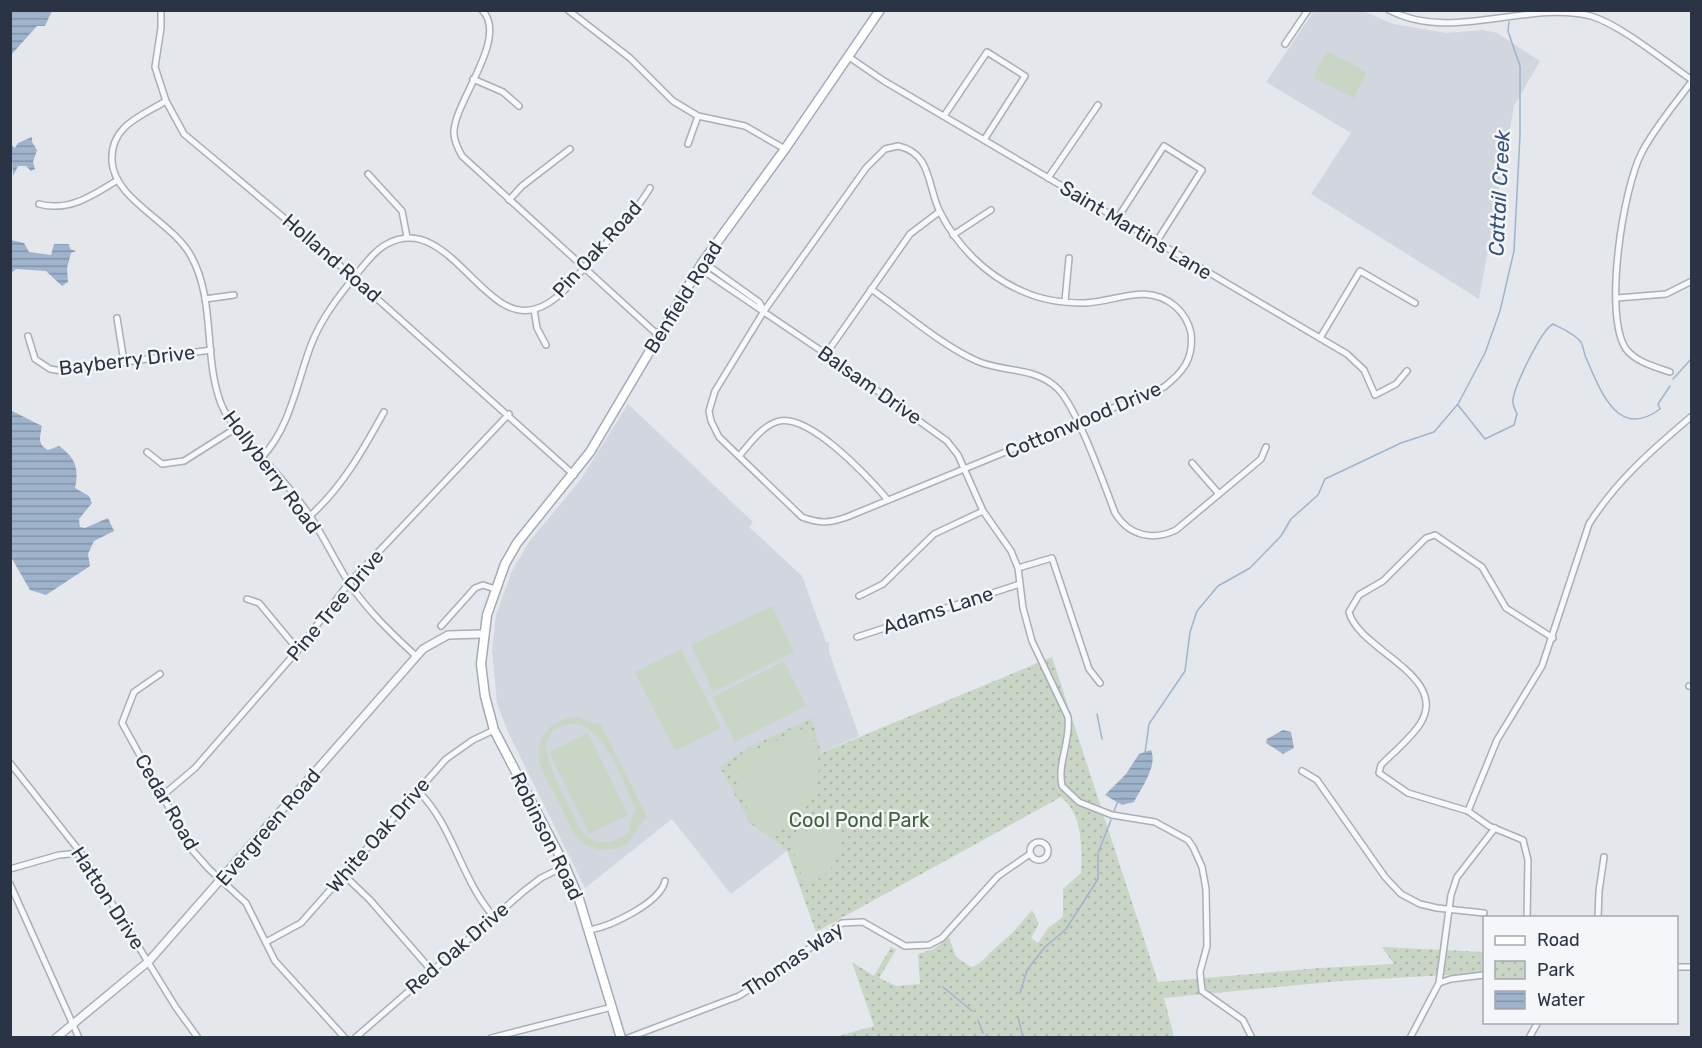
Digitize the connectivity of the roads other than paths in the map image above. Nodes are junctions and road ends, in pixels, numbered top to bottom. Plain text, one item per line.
1 (161, 10) edge
2 (482, 10) edge
3 (567, 10) edge
4 (880, 10) edge
5 (1308, 10) edge
6 (1389, 10) edge
7 (1399, 13) edge
8 (1285, 44) dead end
9 (849, 57) junction
10 (473, 78) junction
11 (1692, 80) edge
12 (166, 101) junction
13 (1098, 105) dead end
14 (519, 106) dead end
15 (698, 116) junction
16 (944, 116) junction
17 (984, 140) junction
18 (688, 144) dead end
19 (570, 149) dead end
20 (785, 149) junction
21 (368, 174) dead end
22 (1048, 178) junction
23 (116, 182) junction
24 (650, 188) dead end
25 (509, 200) junction
26 (39, 204) dead end
27 (992, 210) dead end
28 (939, 212) junction
29 (1117, 219) junction
30 (954, 235) junction
31 (407, 237) junction
32 (1157, 241) junction
33 (1069, 258) dead end
34 (701, 265) junction
35 (583, 269) junction
36 (354, 278) junction
37 (1692, 281) edge
38 (871, 289) junction
39 (234, 296) dead end
40 (1617, 298) junction
41 (205, 299) junction
42 (1065, 301) junction
43 (1415, 303) dead end
44 (534, 310) junction
45 (764, 311) junction
46 (117, 318) dead end
47 (28, 336) dead end
48 (659, 336) junction
49 (1320, 338) junction
50 (546, 345) dead end
51 (211, 350) junction
52 (826, 354) junction
53 (124, 362) junction
54 (1407, 371) dead end
55 (1670, 372) dead end
56 (384, 412) dead end
57 (509, 414) junction
58 (1692, 416) edge
59 (1078, 424) junction
60 (236, 428) junction
61 (1266, 447) dead end
62 (147, 452) dead end
63 (739, 456) junction
64 (262, 457) junction
65 (1192, 463) dead end
66 (965, 470) junction
67 (574, 475) junction
68 (1219, 494) junction
69 (888, 500) junction
70 (983, 511) junction
71 (310, 516) junction
72 (1018, 568) junction
73 (349, 583) junction
74 (1020, 584) junction
75 (495, 589) junction
76 (859, 596) dead end
77 (247, 599) dead end
78 (441, 627) dead end
79 (482, 634) junction
80 (856, 637) dead end
81 (1553, 638) junction
82 (298, 650) junction
83 (416, 656) junction
84 (160, 674) dead end
85 (1100, 683) dead end
86 (494, 730) junction
87 (10, 763) edge
88 (1302, 771) dead end
89 (418, 791) junction
90 (162, 796) junction
91 (1468, 811) junction
92 (1495, 828) junction
93 (81, 853) junction
94 (1030, 854) dead end
95 (1604, 857) dead end
96 (565, 867) junction
97 (10, 868) edge
98 (344, 875) junction
99 (222, 880) junction
100 (665, 881) dead end
101 (10, 884) edge
102 (1449, 910) junction
103 (1484, 913) dead end
104 (1527, 916) edge
105 (1598, 916) edge
106 (494, 917) junction
107 (590, 930) junction
108 (266, 942) junction
109 (149, 961) junction
110 (432, 971) junction
111 (1483, 975) edge
112 (1439, 983) junction
113 (612, 1006) junction
114 (72, 1024) junction
115 (1537, 1024) edge
116 (56, 1038) edge
117 (79, 1038) edge
118 (198, 1038) edge
119 (345, 1038) edge
120 (355, 1038) edge
121 (491, 1038) edge
122 (621, 1038) edge
123 (628, 1038) edge
124 (1252, 1038) edge
125 (1410, 1038) edge
126 (1529, 1038) edge

1 - 12 street, Holland Road
2 - 10 street
3 - 15 street
4 - 9 main road, Benfield Road
5 - 8 street
6 - 7 street
7 - 11 street
9 - 16 street, Saint Martins Lane
9 - 20 main road, Benfield Road
10 - 14 street
10 - 25 street
11 - 40 street
12 - 23 street
12 - 36 street, Holland Road
13 - 22 street
15 - 18 street
15 - 20 street
16 - 17 street, Saint Martins Lane
16 - 17 street
17 - 22 street, Saint Martins Lane
19 - 25 street
20 - 34 main road, Benfield Road
21 - 31 street
22 - 29 street, Saint Martins Lane
23 - 26 street
23 - 41 street, Hollyberry Road
24 - 35 street, Pin Oak Road
25 - 35 street
27 - 30 street
28 - 30 street, Cottonwood Drive
28 - 38 street
28 - 45 street, Cottonwood Drive
29 - 32 street, Saint Martins Lane
29 - 32 street
30 - 42 street, Cottonwood Drive
31 - 36 street
31 - 44 street, Pin Oak Road
32 - 49 street, Saint Martins Lane
33 - 42 street
34 - 45 street, Balsam Drive
34 - 48 main road, Benfield Road
35 - 44 street, Pin Oak Road
35 - 48 street
36 - 57 street, Holland Road
36 - 64 street
37 - 40 street
38 - 52 street
38 - 59 street
39 - 41 street
40 - 55 street
41 - 51 street, Hollyberry Road
42 - 59 street, Cottonwood Drive
43 - 49 street
44 - 50 street
45 - 52 street, Balsam Drive
45 - 63 street, Cottonwood Drive
46 - 53 street
47 - 53 street, Bayberry Drive
48 - 67 main road, Benfield Road
49 - 54 street, Saint Martins Lane
51 - 53 street, Bayberry Drive
51 - 60 street, Hollyberry Road
52 - 66 street, Balsam Drive
56 - 71 street
57 - 67 street, Holland Road
57 - 73 street, Pine Tree Drive
58 - 81 street
59 - 66 street, Cottonwood Drive
59 - 68 street
60 - 62 street
60 - 64 street, Hollyberry Road
61 - 68 street
63 - 69 street, Cottonwood Drive
63 - 69 street
64 - 71 street, Hollyberry Road
65 - 68 street
66 - 69 street, Cottonwood Drive
66 - 70 street, Balsam Drive
67 - 75 main road, Benfield Road
70 - 72 street, Balsam Drive
70 - 76 street
71 - 73 street, Hollyberry Road
72 - 74 street, Balsam Drive
72 - 85 street
73 - 82 street, Pine Tree Drive
73 - 83 street, Hollyberry Road
74 - 80 street, Adams Lane
74 - 124 street, Balsam Drive
75 - 78 street
75 - 79 main road, Benfield Road
77 - 82 street
79 - 83 street, Evergreen Road
79 - 86 main road, Robinson Road
81 - 91 street
81 - 91 street
82 - 90 street, Pine Tree Drive
83 - 99 street, Evergreen Road
84 - 90 street, Cedar Road
86 - 89 street, White Oak Drive
86 - 96 main road, Robinson Road
87 - 93 street, Hatton Drive
88 - 102 street
89 - 98 street, White Oak Drive
89 - 106 street
90 - 99 street, Cedar Road
91 - 92 street
92 - 102 street
92 - 104 street
93 - 97 street
93 - 109 street, Hatton Drive
94 - 123 street, Thomas Way
95 - 105 street
96 - 106 street, Red Oak Drive
96 - 107 main road, Robinson Road
98 - 108 street, White Oak Drive
98 - 110 street
99 - 108 street, Cedar Road
99 - 109 street, Evergreen Road
100 - 107 street
101 - 114 street
102 - 103 street
102 - 112 street
106 - 110 street, Red Oak Drive
107 - 113 main road, Robinson Road
108 - 119 street, Cedar Road
109 - 114 street, Evergreen Road
109 - 118 street, Hatton Drive
110 - 120 street, Red Oak Drive
111 - 112 street
112 - 125 street
113 - 121 street
113 - 122 main road, Robinson Road
114 - 116 street, Evergreen Road
114 - 117 street
115 - 126 street

